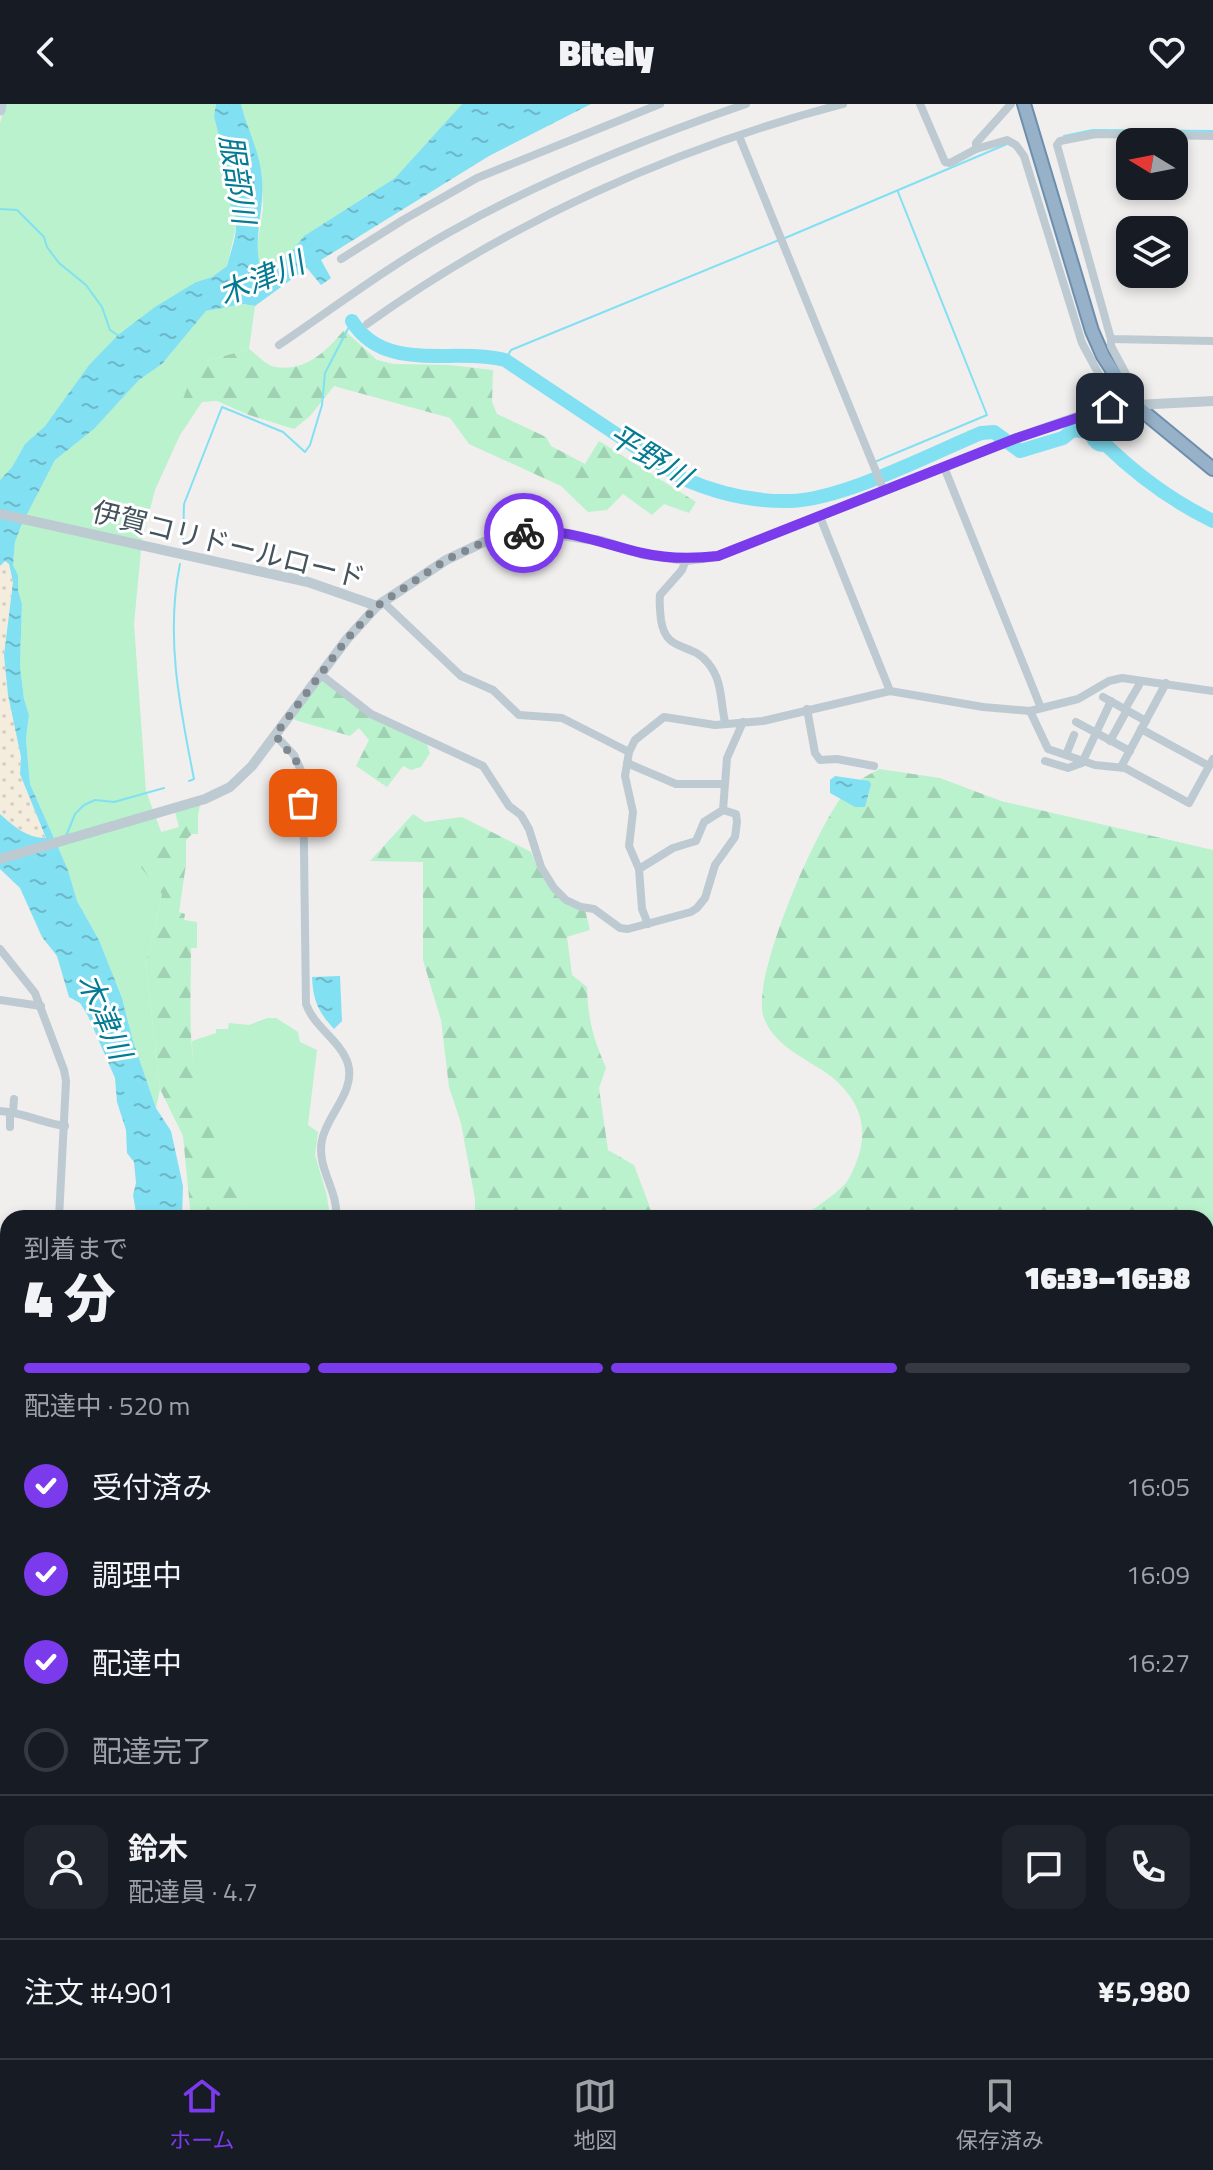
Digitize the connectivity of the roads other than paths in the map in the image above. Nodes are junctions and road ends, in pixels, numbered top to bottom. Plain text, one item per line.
1 (660, 104) edge
2 (746, 104) edge
3 (843, 104) edge
4 (920, 104) edge
5 (1011, 104) edge
6 (1024, 104) edge
7 (739, 136) junction
8 (1213, 136) edge
9 (976, 149) junction
10 (341, 259) dead end
11 (367, 324) dead end
12 (1111, 339) junction
13 (1213, 341) edge
14 (279, 345) dead end
15 (1213, 401) edge
16 (1134, 404) junction
17 (1116, 406) junction
18 (944, 467) junction
19 (1213, 469) edge
20 (882, 487) junction
21 (0, 514) edge
22 (820, 517) junction
23 (686, 560) junction
24 (381, 604) junction
25 (320, 674) junction
26 (1166, 683) junction
27 (1139, 685) dead end
28 (890, 691) junction
29 (1213, 691) edge
30 (1041, 708) junction
31 (807, 709) junction
32 (1126, 710) junction
33 (1030, 711) junction
34 (725, 722) junction
35 (743, 722) junction
36 (1076, 722) dead end
37 (1144, 725) junction
38 (1094, 733) junction
39 (275, 735) junction
40 (1074, 735) dead end
41 (1110, 741) junction
42 (1130, 751) junction
43 (629, 752) junction
44 (1066, 755) junction
45 (1045, 761) dead end
46 (1083, 762) junction
47 (1211, 762) edge
48 (627, 763) junction
49 (874, 766) dead end
50 (1121, 767) junction
51 (1204, 776) junction
52 (1213, 781) edge
53 (724, 784) junction
54 (723, 810) junction
55 (0, 859) edge
56 (639, 869) junction
57 (648, 924) junction
58 (0, 949) edge
59 (0, 1000) edge
60 (41, 1006) junction
61 (54, 1096) dead end
62 (66, 1098) junction
63 (14, 1099) dead end
64 (8, 1112) edge
65 (65, 1126) junction
66 (10, 1127) dead end
67 (60, 1210) edge
68 (337, 1210) edge

1 - 10 street
2 - 14 street
3 - 7 street
4 - 9 street
5 - 9 street
6 - 16 highway
7 - 11 street
7 - 20 street
8 - 12 street
9 - 17 street
12 - 13 street
12 - 16 street
15 - 16 street, 伊賀コリドールロード
16 - 17 street, 伊賀コリドールロード
16 - 19 highway
17 - 18 street, 伊賀コリドールロード
18 - 20 street, 伊賀コリドールロード
18 - 30 street
20 - 22 street, 伊賀コリドールロード
21 - 24 street, 伊賀コリドールロード
22 - 23 street, 伊賀コリドールロード
22 - 28 street
23 - 24 street, 伊賀コリドールロード
23 - 34 street
24 - 25 street
24 - 43 street
25 - 39 street
25 - 57 street
26 - 29 street
26 - 30 street
26 - 37 street
27 - 32 street
28 - 31 street
28 - 33 street
30 - 33 street
31 - 35 street
31 - 49 street
32 - 37 street
32 - 38 street
32 - 41 street
33 - 44 street
34 - 35 street
34 - 43 street
35 - 53 street
36 - 38 street
37 - 42 street
37 - 47 street
38 - 41 street
38 - 46 street
39 - 55 street
39 - 68 street
40 - 44 street
41 - 42 street
42 - 50 street
43 - 48 street
44 - 46 street
45 - 46 street
46 - 50 street
47 - 51 street
48 - 53 street
48 - 56 street
50 - 51 street
51 - 52 street
53 - 54 street
54 - 56 street
54 - 57 street
56 - 57 street
58 - 60 street
59 - 60 street
60 - 62 street
61 - 62 street
62 - 65 street
63 - 64 street
64 - 65 street
64 - 66 street
65 - 67 street

